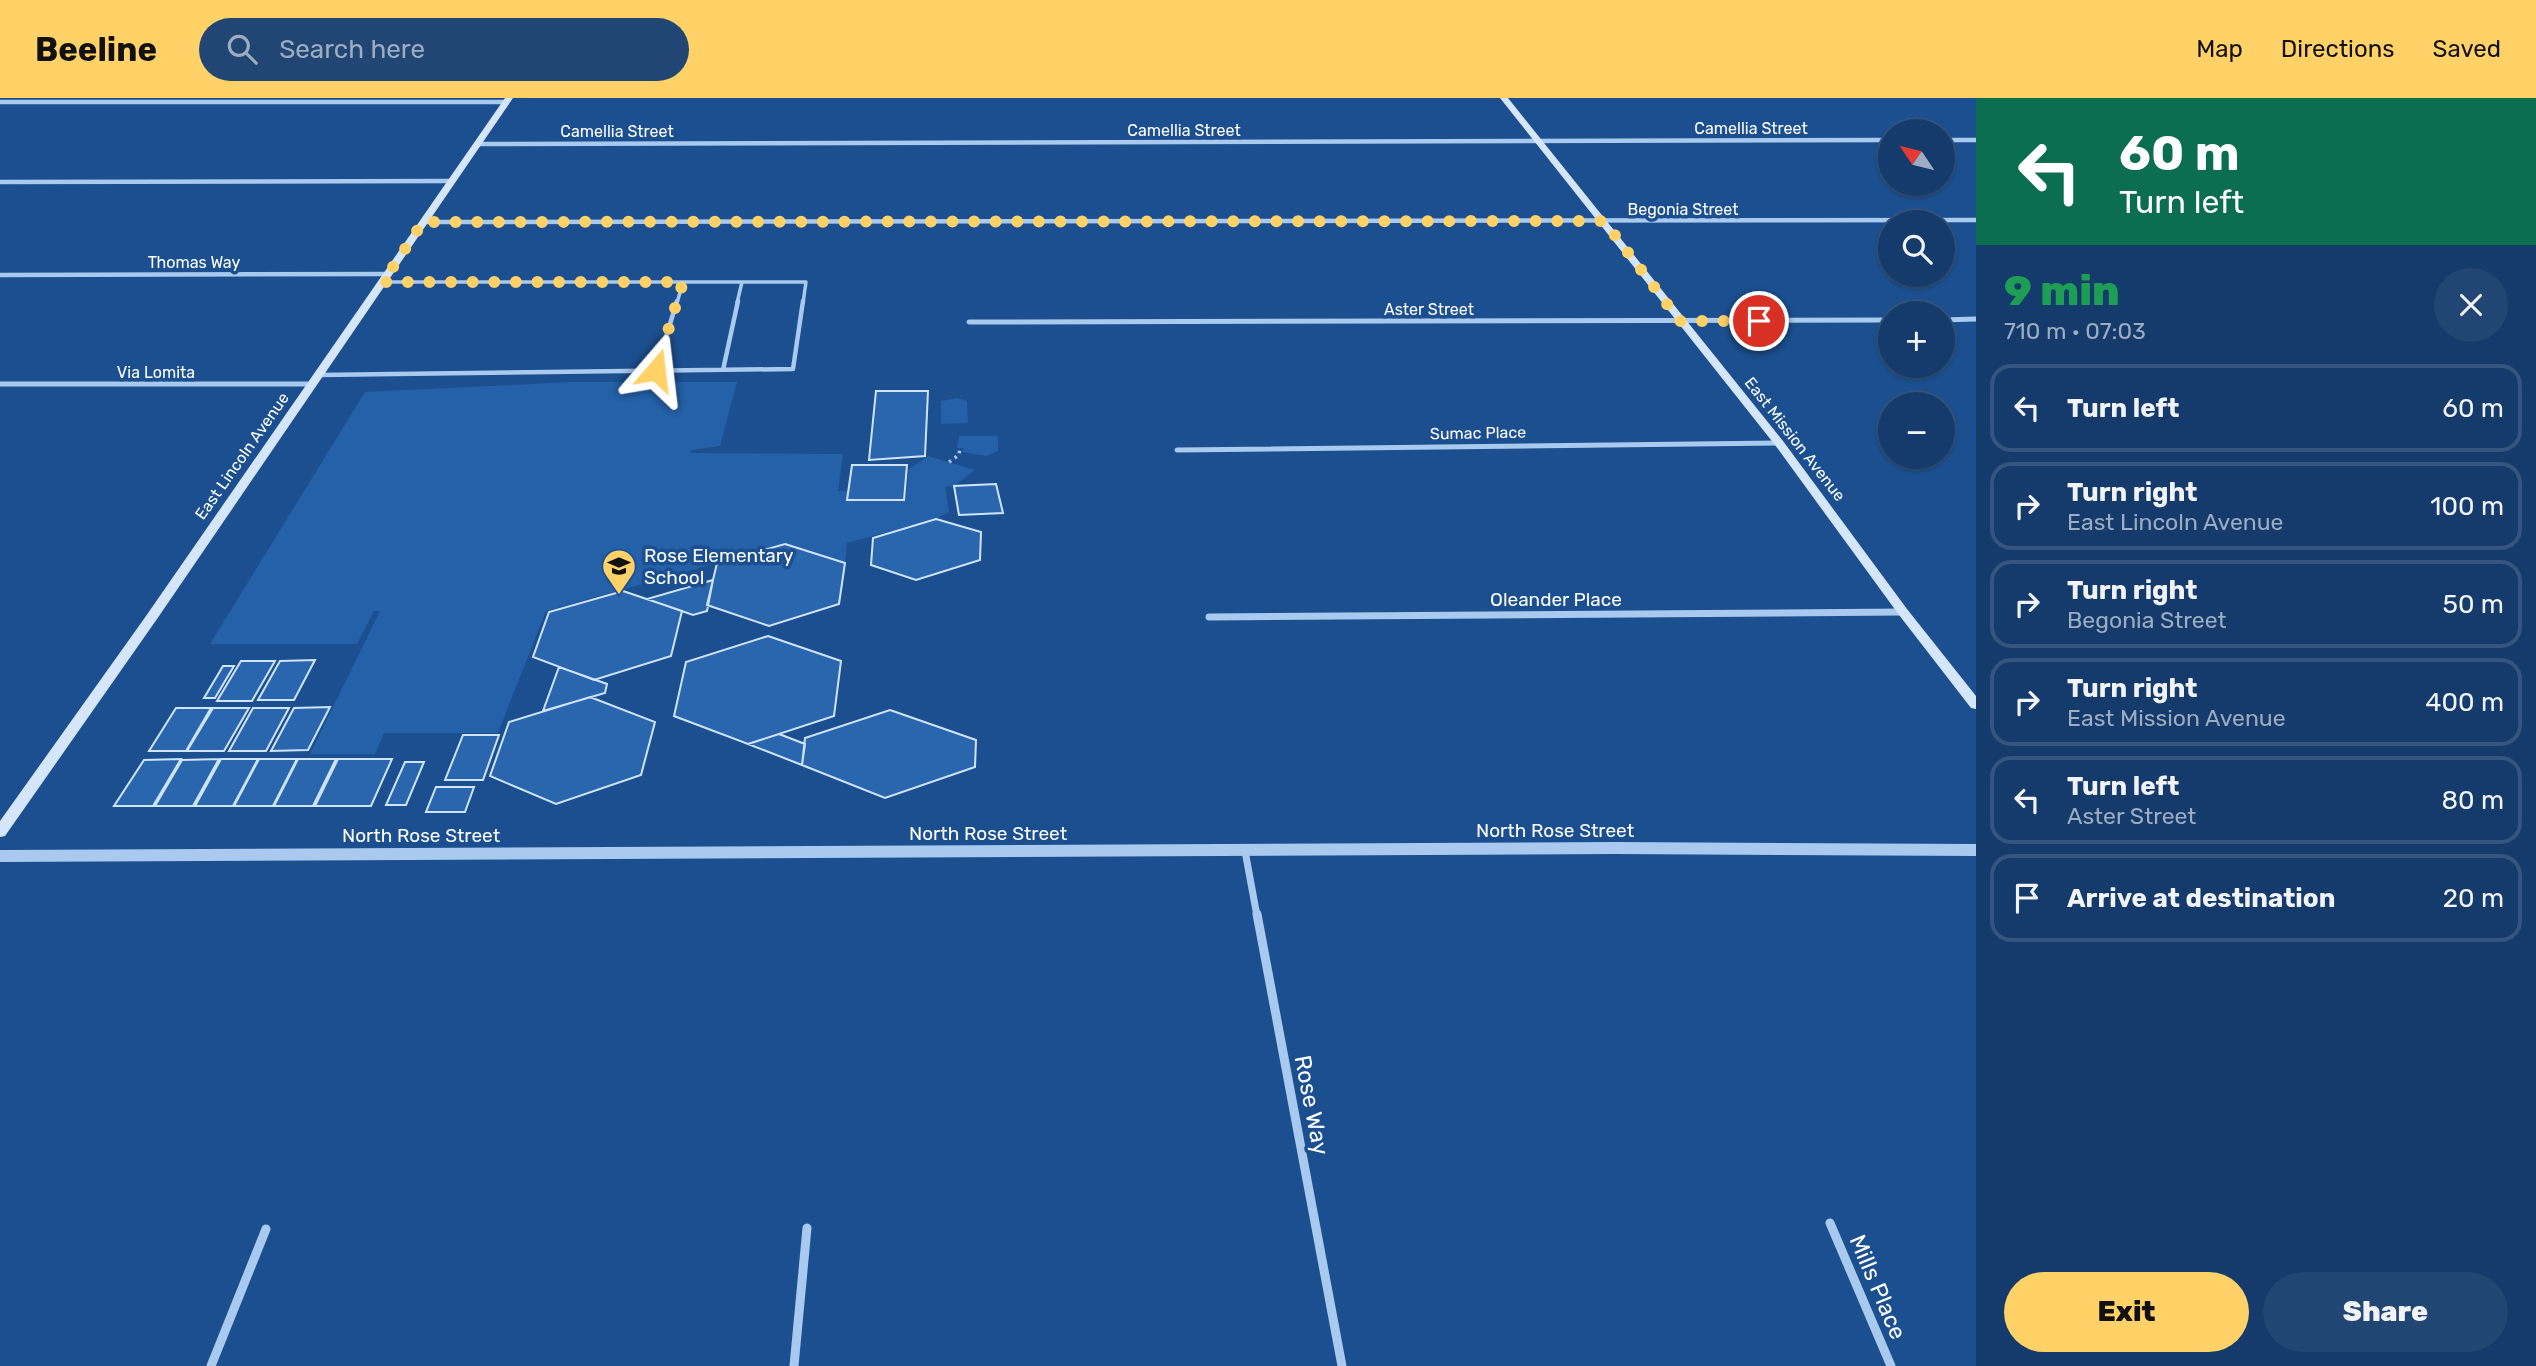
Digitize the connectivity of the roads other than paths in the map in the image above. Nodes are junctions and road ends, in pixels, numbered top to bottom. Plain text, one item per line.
1 (1504, 98) edge
2 (508, 100) edge
3 (0, 102) edge
4 (1878, 140) edge
5 (1955, 140) edge
6 (1976, 140) edge
7 (1539, 142) junction
8 (478, 144) junction
9 (452, 181) junction
10 (0, 182) edge
11 (1976, 220) edge
12 (1604, 221) junction
13 (423, 222) junction
14 (0, 275) edge
15 (386, 278) junction
16 (683, 282) junction
17 (742, 282) junction
18 (1878, 320) edge
19 (1955, 320) edge
20 (1976, 320) edge
21 (1680, 321) junction
22 (969, 322) dead end
23 (656, 370) junction
24 (723, 370) junction
25 (316, 379) junction
26 (0, 384) edge
27 (1779, 443) junction
28 (1178, 450) dead end
29 (1903, 612) junction
30 (1209, 617) dead end
31 (1976, 705) edge
32 (0, 832) edge
33 (1976, 850) edge
34 (1245, 851) junction
35 (0, 856) edge
36 (1830, 1223) dead end
37 (266, 1228) dead end
38 (807, 1228) dead end
39 (211, 1366) edge
40 (794, 1366) edge
41 (1342, 1366) edge
42 (1891, 1366) edge

1 - 7 main road, East Mission Avenue
2 - 3 street
2 - 8 main road, East Lincoln Avenue
4 - 7 street, Camellia Street
5 - 6 street
7 - 8 street, Camellia Street
7 - 12 main road, East Mission Avenue
8 - 9 main road, East Lincoln Avenue
9 - 10 street
9 - 13 main road, East Lincoln Avenue
11 - 12 street, Begonia Street
12 - 13 street, Begonia Street
12 - 21 main road, East Mission Avenue
13 - 15 main road, East Lincoln Avenue
14 - 15 street, Thomas Way
15 - 16 lane
15 - 25 main road, East Lincoln Avenue
16 - 17 lane
16 - 23 lane
17 - 24 lane
17 - 24 lane
18 - 21 street, Aster Street
19 - 20 street
21 - 22 street, Aster Street
21 - 27 main road, East Mission Avenue
23 - 24 lane
23 - 25 lane
25 - 26 street, Via Lomita
25 - 32 main road, East Lincoln Avenue
27 - 28 street, Sumac Place
27 - 29 main road, East Mission Avenue
29 - 30 street, Oleander Place
29 - 31 main road, East Mission Avenue
33 - 34 street, North Rose Street
34 - 35 street, North Rose Street
34 - 41 street, Rose Way
36 - 42 street, Mills Place
37 - 39 street
38 - 40 street

